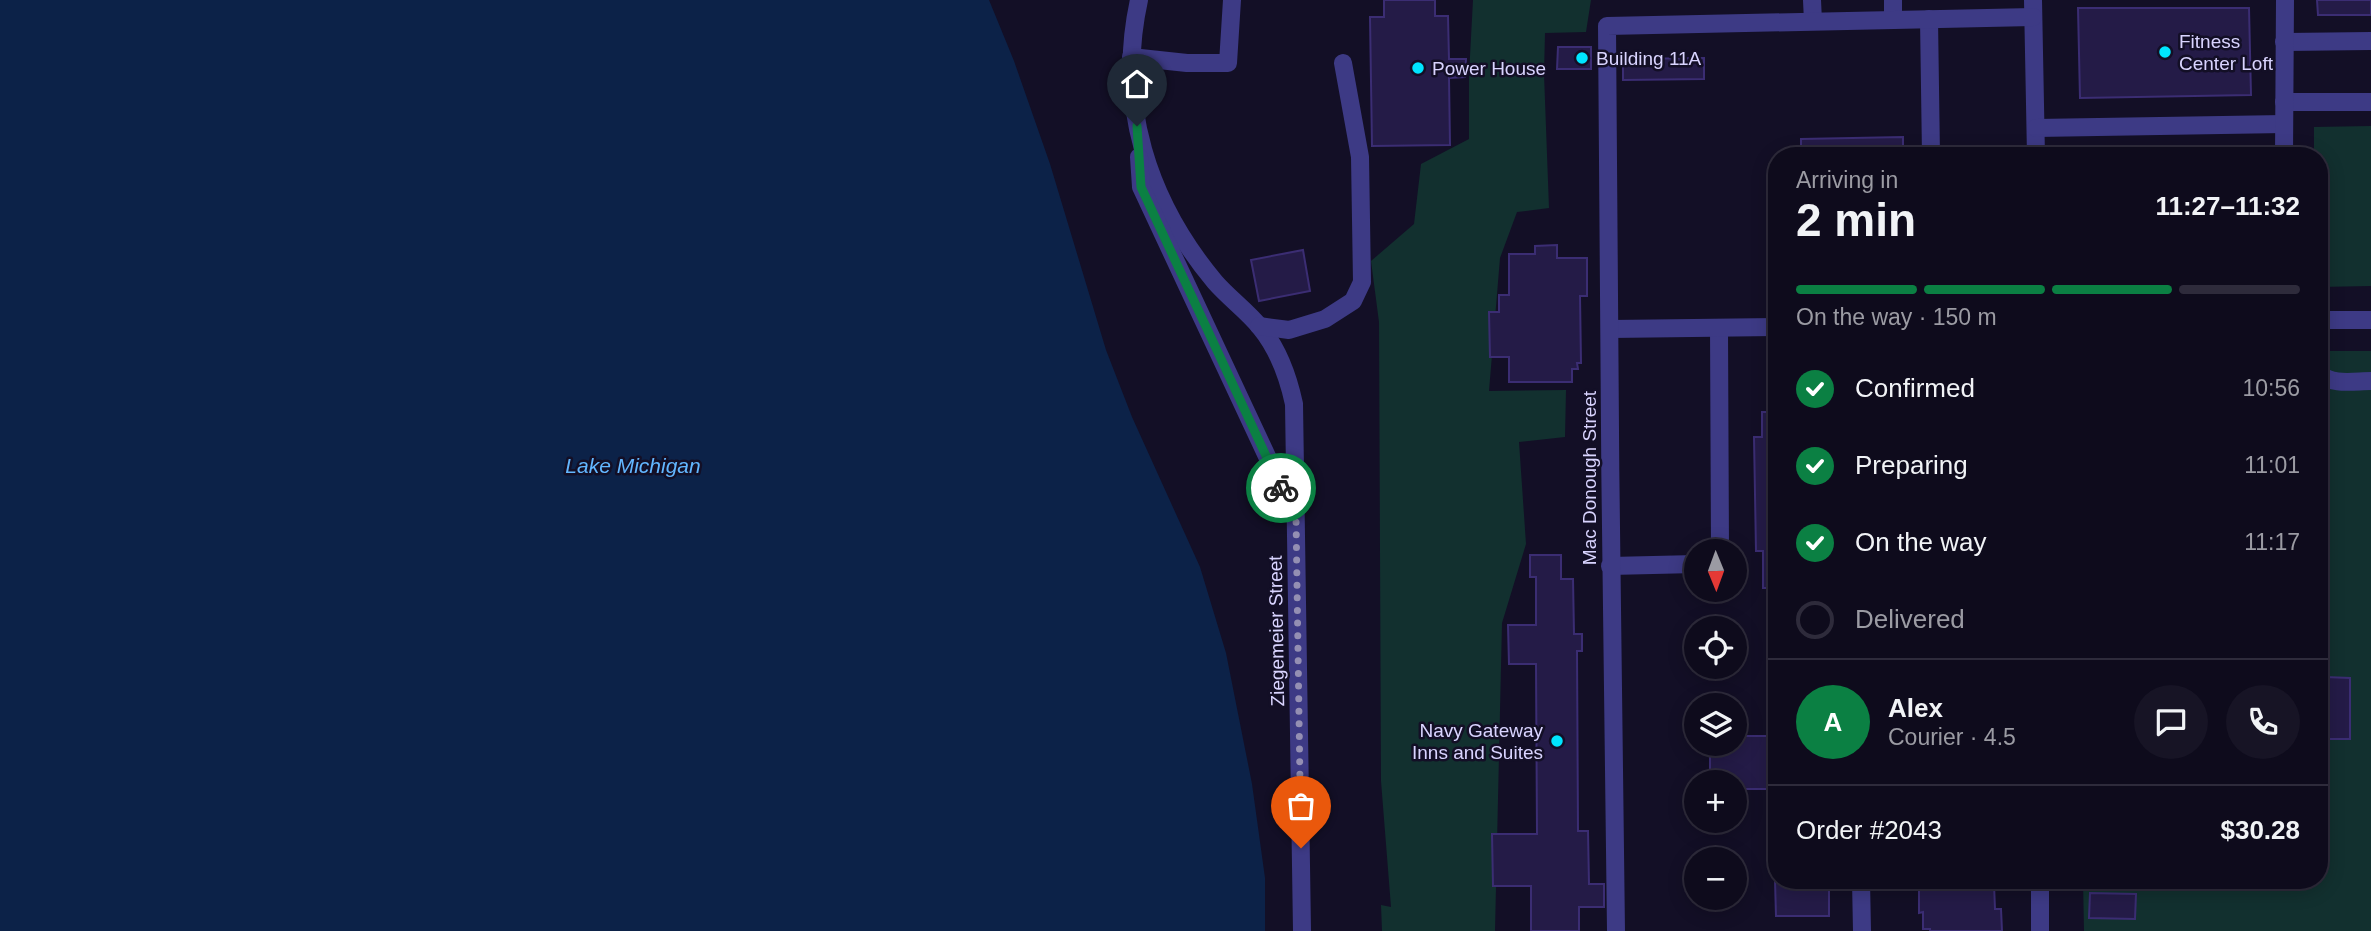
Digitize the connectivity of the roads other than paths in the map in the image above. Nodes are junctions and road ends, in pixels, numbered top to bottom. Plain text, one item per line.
1 (1139, 0) edge
2 (1232, 0) edge
3 (1812, 0) edge
4 (1894, 0) edge
5 (2284, 0) edge
6 (2033, 8) edge
7 (1929, 19) junction
8 (1894, 20) junction
9 (1813, 21) junction
10 (2371, 41) edge
11 (2284, 42) junction
12 (1131, 57) junction
13 (1343, 62) dead end
14 (2371, 102) edge
15 (2284, 103) junction
16 (2284, 124) junction
17 (1137, 126) junction
18 (2036, 128) junction
19 (1931, 147) edge
20 (2036, 147) edge
21 (2284, 147) edge
22 (2328, 320) edge
23 (2371, 320) edge
24 (1259, 326) junction
25 (1768, 327) edge
26 (1719, 328) junction
27 (1610, 329) junction
28 (2328, 380) edge
29 (2371, 381) edge
30 (1296, 518) junction
31 (1720, 539) edge
32 (1684, 564) edge
33 (1610, 566) junction
34 (1861, 889) edge
35 (2040, 889) edge
36 (1302, 931) edge
37 (1616, 931) edge
38 (1862, 931) edge
39 (2040, 931) edge

1 - 12 street, Ziegemeier Street
2 - 12 street
3 - 9 street
4 - 8 street
5 - 11 street
6 - 7 street
6 - 18 street
7 - 8 street
7 - 19 street
8 - 9 street
9 - 27 street, Mac Donough Street
10 - 11 street
11 - 15 street
12 - 17 street, Ziegemeier Street
13 - 24 street
14 - 15 street
15 - 16 street
16 - 18 street
16 - 21 street
17 - 24 street, Ziegemeier Street
17 - 30 street
18 - 20 street
22 - 23 street
24 - 30 street, Ziegemeier Street
25 - 26 street
26 - 27 street
26 - 31 street
27 - 33 street, Mac Donough Street
28 - 29 street
30 - 36 street, Ziegemeier Street
32 - 33 street
33 - 37 street, Mac Donough Street
34 - 38 street
35 - 39 street

